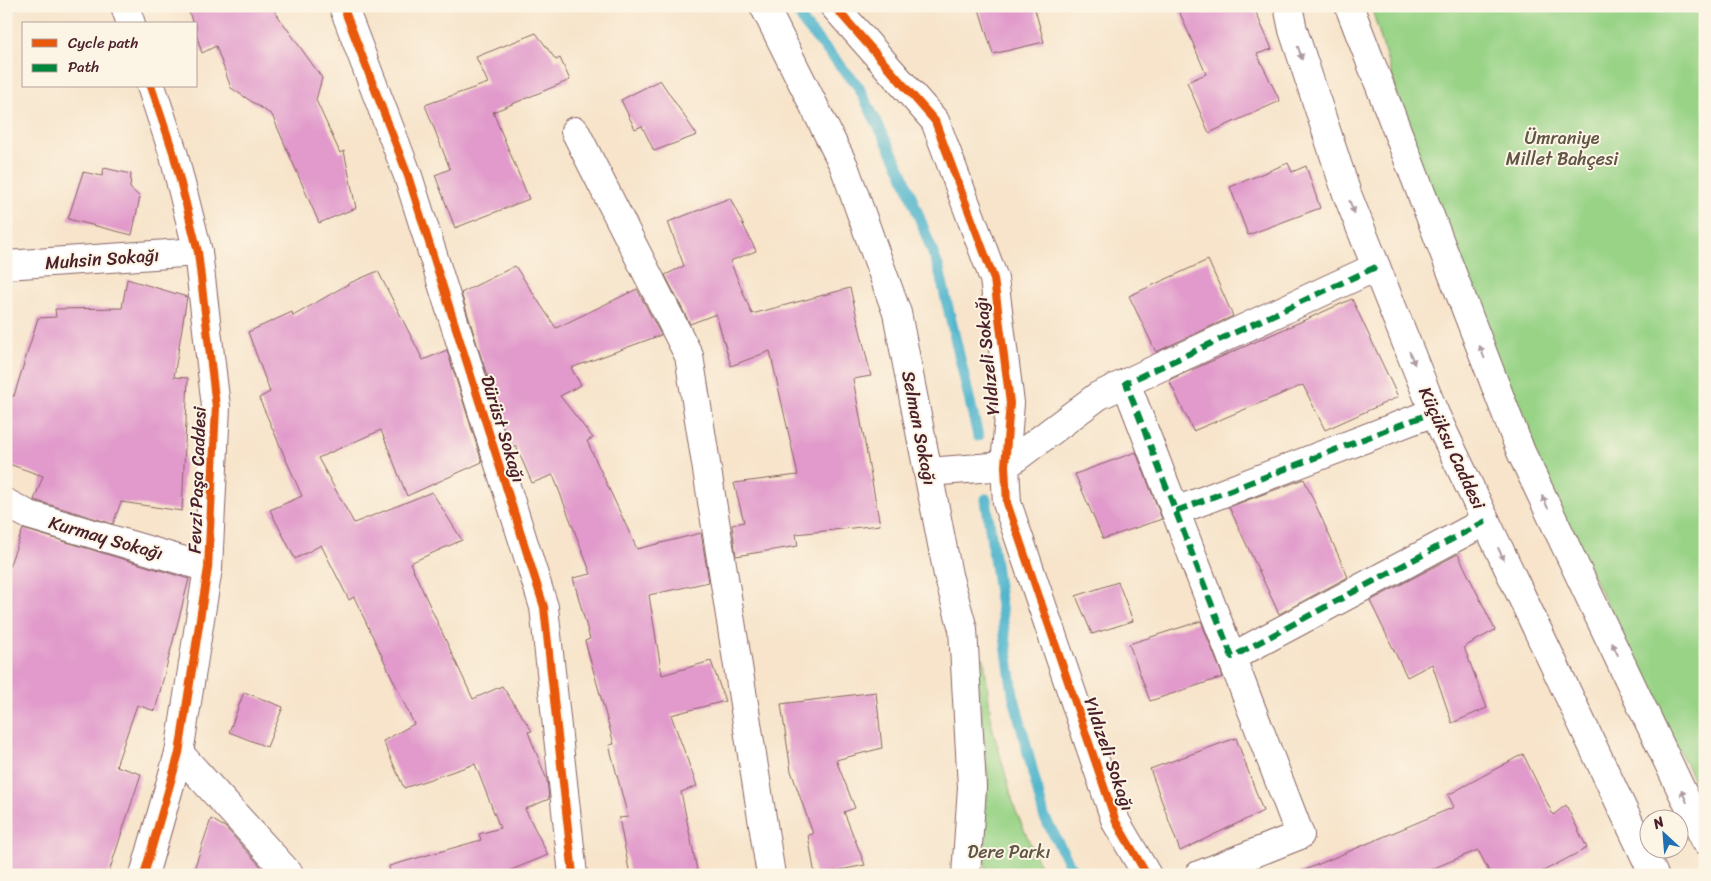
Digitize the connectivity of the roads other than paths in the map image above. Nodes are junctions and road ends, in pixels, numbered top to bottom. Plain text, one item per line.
1 (125, 6) edge
2 (343, 6) edge
3 (764, 6) edge
4 (834, 6) edge
5 (1288, 6) edge
6 (1349, 6) edge
7 (130, 22) edge
8 (152, 88) edge
9 (575, 131) dead end
10 (198, 252) junction
11 (6, 265) edge
12 (1376, 267) junction
13 (1126, 383) junction
14 (1434, 412) junction
15 (1005, 466) junction
16 (928, 472) junction
17 (6, 503) edge
18 (1176, 510) junction
19 (1486, 522) junction
20 (208, 568) junction
21 (1232, 657) junction
22 (179, 753) junction
23 (1705, 840) edge
24 (144, 875) edge
25 (290, 875) edge
26 (573, 875) edge
27 (771, 875) edge
28 (966, 875) edge
29 (1147, 875) edge
30 (1199, 875) edge
31 (1654, 875) edge

1 - 7 street
2 - 26 street, Dürüst Sokağı
3 - 16 street, Selman Sokağı
4 - 15 street, Yıldızeli Sokağı
5 -> 12 street, Küçüksu Caddesi
23 -> 6 street
8 - 10 street, Fevzi Paşa Caddesi
9 - 27 street
10 - 11 street, Muhsin Sokağı
10 - 20 street, Fevzi Paşa Caddesi
12 - 13 street
12 -> 14 street, Küçüksu Caddesi
13 - 15 street
13 - 18 street
14 - 18 street
14 - 19 street, Küçüksu Caddesi
15 - 16 street
15 - 29 street, Yıldızeli Sokağı
16 - 28 street, Selman Sokağı
17 - 20 street, Kurmay Sokağı
18 - 21 street
19 - 21 street
19 -> 31 street, Küçüksu Caddesi
20 - 22 street, Fevzi Paşa Caddesi
21 - 30 street
22 - 24 street, Fevzi Paşa Caddesi
22 - 25 street

